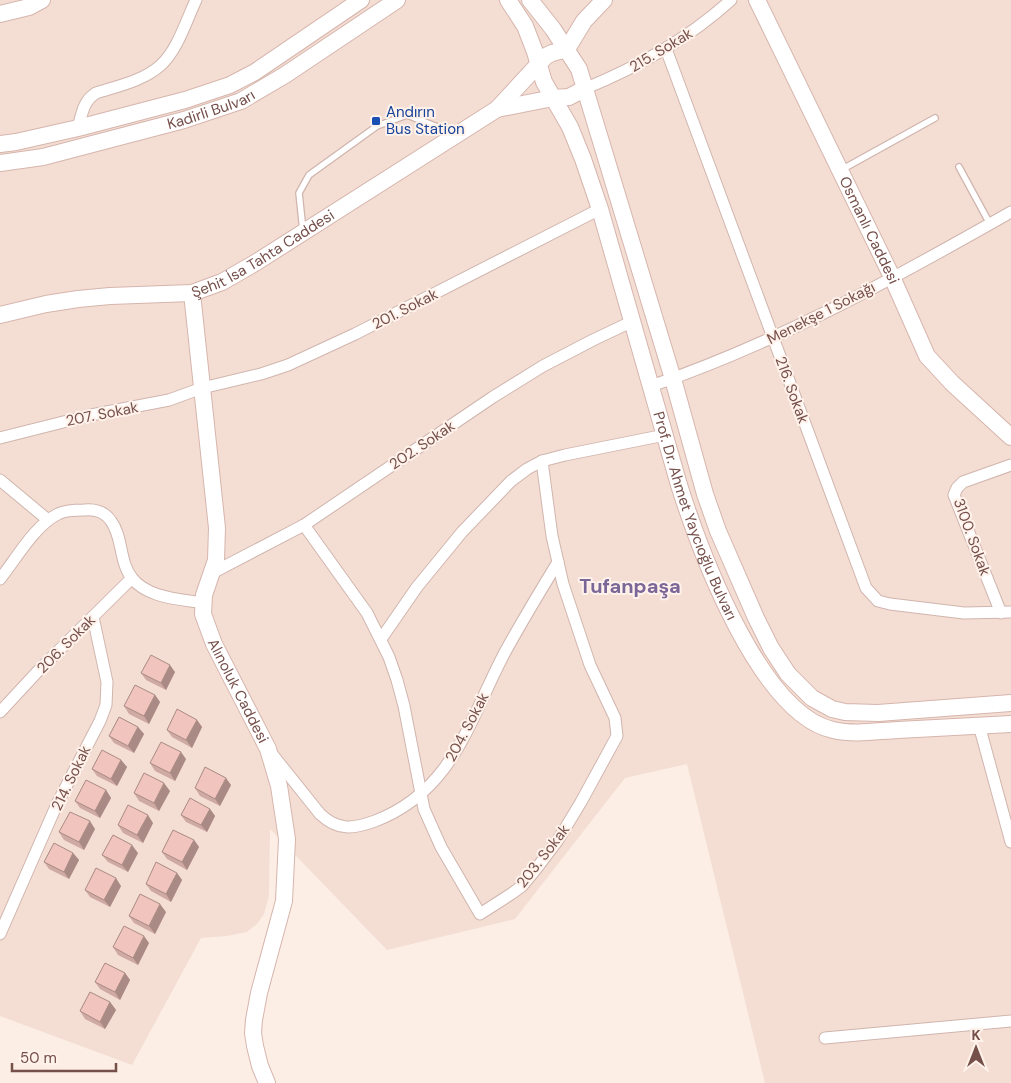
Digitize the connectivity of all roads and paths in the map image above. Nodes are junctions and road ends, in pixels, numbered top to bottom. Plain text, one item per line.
1 (42, 0) edge
2 (196, 0) edge
3 (361, 0) edge
4 (397, 0) edge
5 (508, 0) edge
6 (530, 0) edge
7 (604, 0) edge
8 (731, 0) edge
9 (757, 0) edge
10 (0, 14) edge
11 (567, 49) junction
12 (666, 49) junction
13 (539, 62) junction
14 (584, 89) junction
15 (553, 98) junction
16 (497, 109) junction
17 (935, 118) dead end
18 (78, 128) junction
19 (457, 135) junction
20 (0, 144) edge
21 (0, 163) edge
22 (959, 168) dead end
23 (841, 170) junction
24 (600, 209) junction
25 (1011, 212) edge
26 (990, 224) junction
27 (304, 232) junction
28 (892, 276) junction
29 (192, 293) junction
30 (0, 315) edge
31 (633, 322) junction
32 (773, 338) junction
33 (673, 379) junction
34 (651, 386) junction
35 (202, 388) junction
36 (665, 435) junction
37 (0, 438) edge
38 (1011, 438) edge
39 (542, 461) junction
40 (1011, 464) edge
41 (0, 480) edge
42 (48, 520) junction
43 (304, 525) junction
44 (558, 562) junction
45 (212, 572) junction
46 (132, 578) junction
47 (0, 579) edge
48 (203, 603) junction
49 (1006, 613) edge
50 (93, 617) junction
51 (381, 638) junction
52 (1011, 703) edge
53 (0, 712) edge
54 (1011, 724) edge
55 (980, 725) junction
56 (268, 749) junction
57 (421, 795) junction
58 (1011, 842) edge
59 (0, 934) edge
60 (1011, 1021) edge
61 (825, 1038) dead end
62 (267, 1083) edge

1 - 10 main road
2 - 18 street
3 - 18 main road, Kadirli Bulvarı
4 - 21 main road, Kadirli Bulvarı
5 - 13 main road
6 - 11 main road
7 - 11 main road
8 - 12 street, 215. Sokak
9 - 23 main road, Osmanlı Caddesi
11 - 13 main road
11 - 14 main road
12 - 14 street, 215. Sokak
12 - 32 street, 216. Sokak
13 - 15 main road
13 - 16 main road, Şehit İsa Tahta Caddesi
14 - 15 main road
14 - 33 main road, Prof. Dr. Ahmet Yaycıoğlu Bulvarı
15 - 16 main road, Şehit İsa Tahta Caddesi
15 - 24 main road, Prof. Dr. Ahmet Yaycıoğlu Bulvarı
16 - 19 main road, Şehit İsa Tahta Caddesi
17 - 23 lane
18 - 20 main road, Kadirli Bulvarı
19 - 27 main road, Şehit İsa Tahta Caddesi
19 - 27 lane
22 - 26 lane
23 - 28 main road, Osmanlı Caddesi
24 - 31 main road, Prof. Dr. Ahmet Yaycıoğlu Bulvarı
24 - 35 street, 201. Sokak
25 - 26 street, Menekşe 1 Sokağı
26 - 28 street, Menekşe 1 Sokağı
27 - 29 main road, Şehit İsa Tahta Caddesi
28 - 32 street, Menekşe 1 Sokağı
28 - 38 main road, Osmanlı Caddesi
29 - 30 main road, Şehit İsa Tahta Caddesi
29 - 35 main road, Alınoluk Caddesi
31 - 34 main road, Prof. Dr. Ahmet Yaycıoğlu Bulvarı
31 - 43 street, 202. Sokak
32 - 33 street, Menekşe 1 Sokağı
32 - 49 street, 216. Sokak
33 - 34 street, Menekşe 1 Sokağı
33 - 52 main road, Prof. Dr. Ahmet Yaycıoğlu Bulvarı
34 - 36 main road, Prof. Dr. Ahmet Yaycıoğlu Bulvarı
35 - 37 street, 207. Sokak
35 - 45 main road, Alınoluk Caddesi
36 - 39 street
36 - 55 main road, Prof. Dr. Ahmet Yaycıoğlu Bulvarı
39 - 44 street, 203. Sokak
39 - 51 street
40 - 49 street, 3100. Sokak
41 - 42 street
42 - 46 street
42 - 47 street
43 - 45 street, 202. Sokak
43 - 51 street, 203. Sokak
44 - 57 street, 204. Sokak
44 - 57 street, 203. Sokak
45 - 48 main road, Alınoluk Caddesi
46 - 48 street
46 - 50 street, 206. Sokak
48 - 56 main road, Alınoluk Caddesi
50 - 53 street, 206. Sokak
50 - 59 street, 214. Sokak
51 - 57 street, 203. Sokak
54 - 55 main road, Prof. Dr. Ahmet Yaycıoğlu Bulvarı
55 - 58 street
56 - 57 street, 204. Sokak
56 - 62 main road, Alınoluk Caddesi
60 - 61 street

